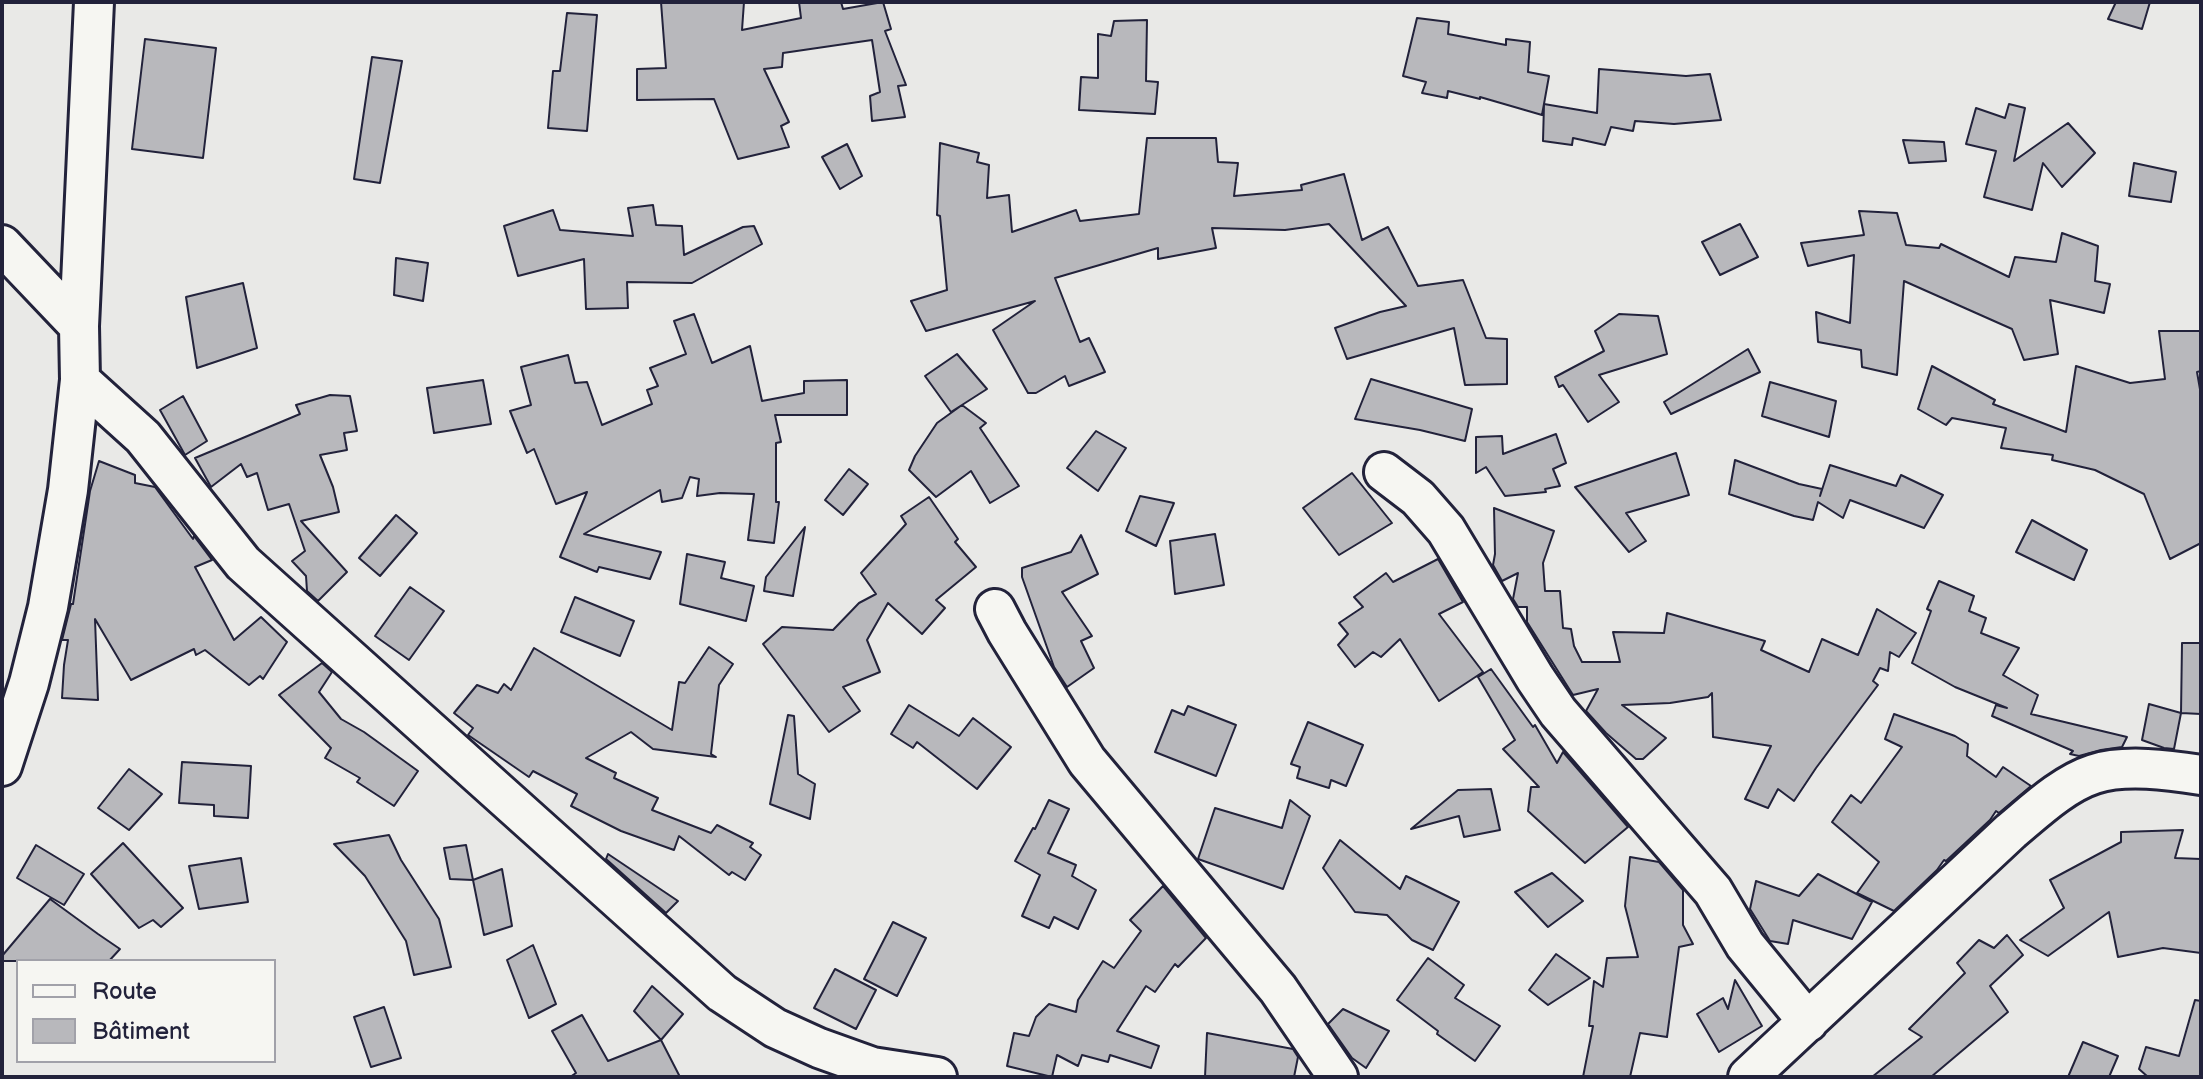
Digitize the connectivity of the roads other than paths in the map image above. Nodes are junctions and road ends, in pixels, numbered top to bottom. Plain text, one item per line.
1 (94, 2) edge
2 (2, 245) edge
3 (79, 326) junction
4 (80, 380) junction
5 (1384, 472) dead end
6 (995, 609) dead end
7 (2, 766) edge
8 (2201, 775) edge
9 (1808, 1022) junction
10 (937, 1077) edge
11 (1338, 1077) edge
12 (1748, 1077) edge

1 - 3 street
2 - 3 street
3 - 4 street
4 - 7 street
4 - 10 street
5 - 9 street
6 - 11 street
8 - 9 street
9 - 12 street

